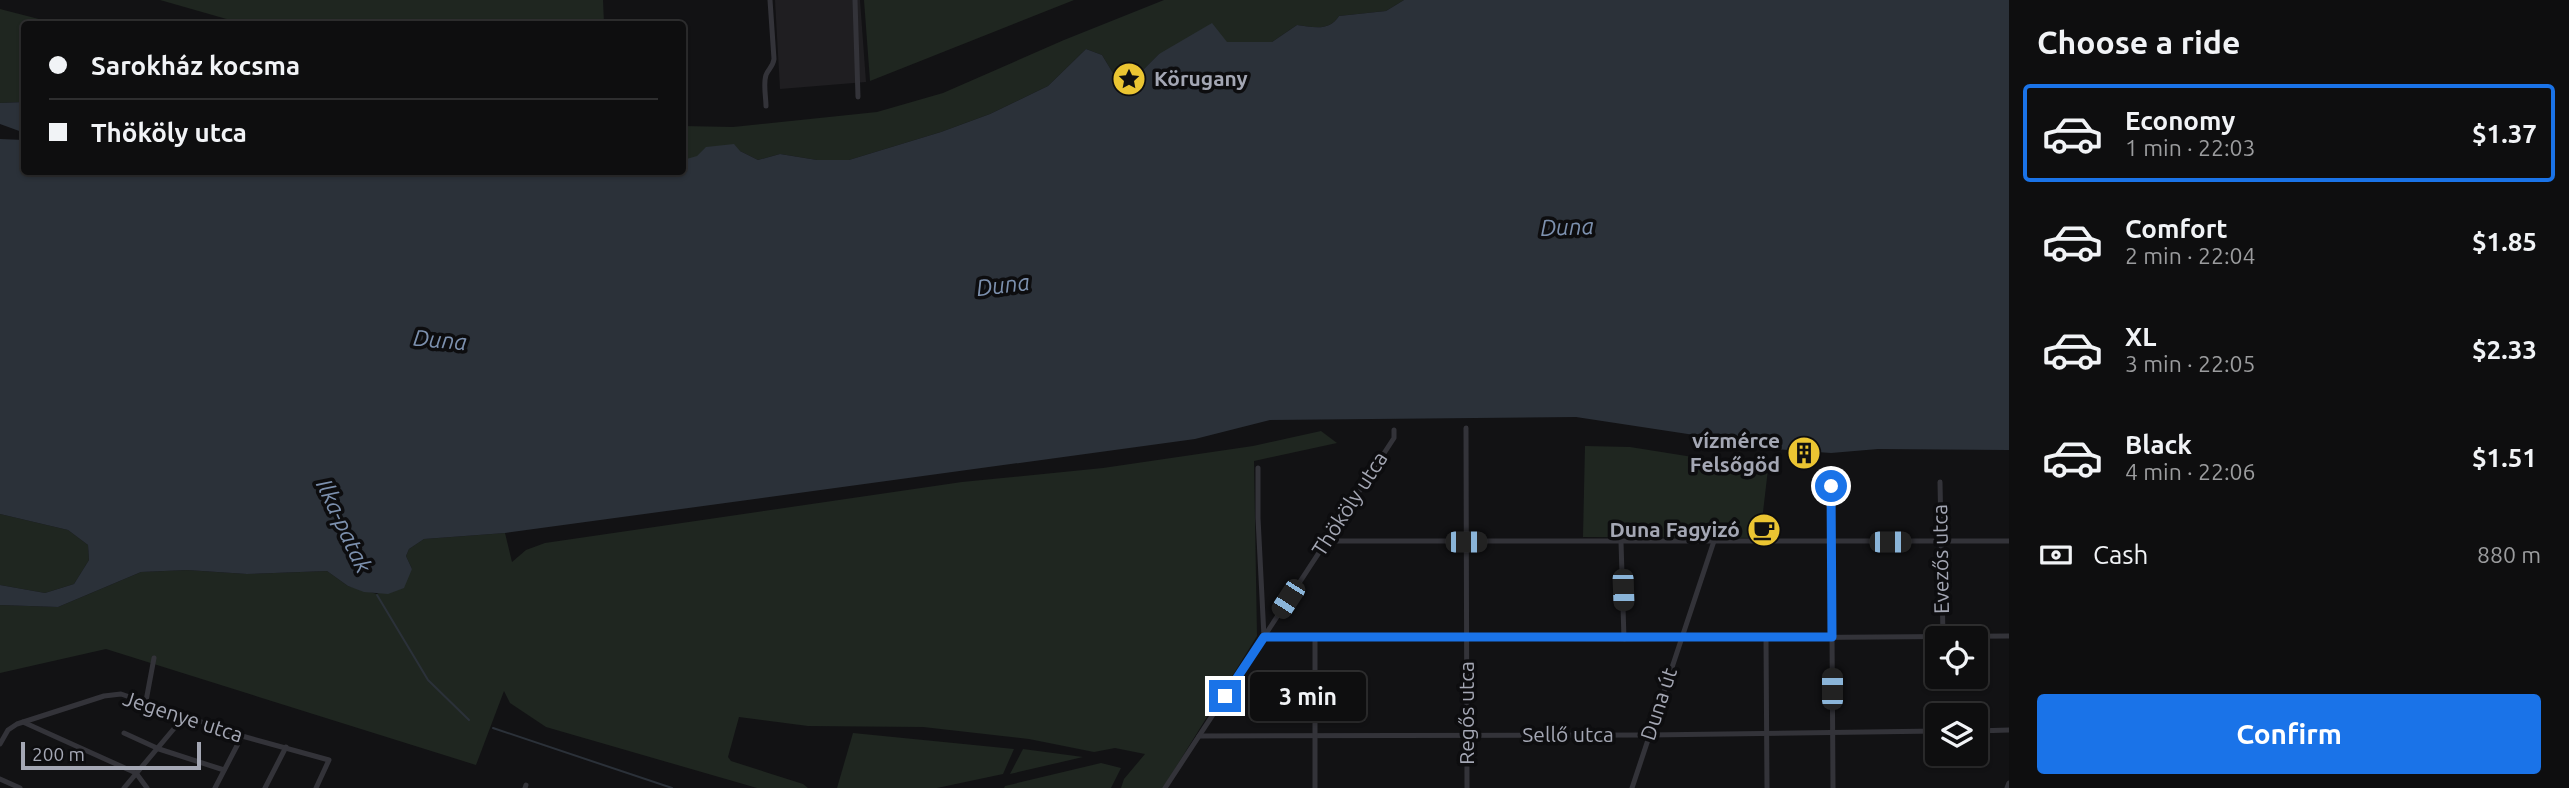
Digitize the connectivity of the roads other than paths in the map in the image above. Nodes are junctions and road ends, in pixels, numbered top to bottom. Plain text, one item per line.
1 (770, 0) edge
2 (855, 0) edge
3 (858, 97) dead end
4 (766, 106) dead end
5 (1466, 428) dead end
6 (1394, 430) dead end
7 (1258, 468) dead end
8 (1831, 479) dead end
9 (1940, 482) dead end
10 (1326, 541) junction
11 (1714, 541) junction
12 (1941, 541) junction
13 (2009, 541) edge
14 (1466, 542) junction
15 (1621, 542) junction
16 (1831, 542) junction
17 (1943, 626) edge
18 (1925, 636) edge
19 (1988, 636) edge
20 (2009, 636) edge
21 (1264, 637) junction
22 (1315, 637) junction
23 (1832, 637) junction
24 (1466, 638) junction
25 (1766, 638) junction
26 (1624, 639) junction
27 (1681, 639) junction
28 (154, 658) dead end
29 (146, 701) junction
30 (181, 714) junction
31 (23, 722) junction
32 (1, 727) edge
33 (8, 730) junction
34 (2009, 730) edge
35 (1925, 731) edge
36 (1988, 731) edge
37 (1832, 732) junction
38 (124, 733) dead end
39 (1767, 733) junction
40 (1467, 735) junction
41 (1649, 735) junction
42 (242, 736) junction
43 (1199, 736) junction
44 (1315, 736) junction
45 (0, 744) edge
46 (286, 747) junction
47 (159, 749) junction
48 (224, 770) junction
49 (136, 773) junction
50 (0, 779) edge
51 (2009, 783) edge
52 (20, 788) edge
53 (124, 788) edge
54 (147, 788) edge
55 (215, 788) edge
56 (265, 788) edge
57 (316, 788) edge
58 (1165, 788) edge
59 (1315, 788) edge
60 (1467, 788) edge
61 (1632, 788) edge
62 (1767, 788) edge
63 (1833, 788) edge
64 (2007, 788) edge

1 - 4 street
2 - 3 street
5 - 14 street, Regős utca
6 - 10 street, Thököly utca
7 - 21 street
8 - 16 street
9 - 12 street, Evezős utca
10 - 14 street
10 - 21 street, Thököly utca
11 - 15 street
11 - 16 street
11 - 27 street, Duna út
12 - 13 street
12 - 16 street
12 - 17 street, Evezős utca
14 - 15 street
14 - 24 street, Regős utca
15 - 26 street
16 - 23 street
18 - 23 street
19 - 20 street
21 - 22 street
21 - 43 street, Thököly utca
22 - 24 street
22 - 44 street
23 - 25 street
23 - 37 street
24 - 26 street
24 - 40 street, Regős utca
25 - 27 street
25 - 39 street
26 - 27 street
27 - 41 street, Duna út
28 - 29 street
29 - 30 street, Jegenye utca
29 - 31 street, Jegenye utca
30 - 42 street, Jegenye utca
30 - 47 street
31 - 33 street, Jegenye utca
31 - 49 street
32 - 33 street
33 - 45 street
34 - 36 street
35 - 37 street, Sellő utca
37 - 39 street, Sellő utca
37 - 63 street
38 - 47 street
39 - 41 street, Sellő utca
39 - 62 street
40 - 41 street, Sellő utca
40 - 44 street, Sellő utca
40 - 60 street, Regős utca
41 - 61 street, Duna út
42 - 46 street, Jegenye utca
42 - 48 street
43 - 44 street, Sellő utca
43 - 58 street, Thököly utca
44 - 59 street
46 - 56 street
46 - 57 street, Jegenye utca
47 - 48 street
47 - 49 street
48 - 55 street
49 - 53 street
49 - 54 street
50 - 52 street
51 - 64 street

